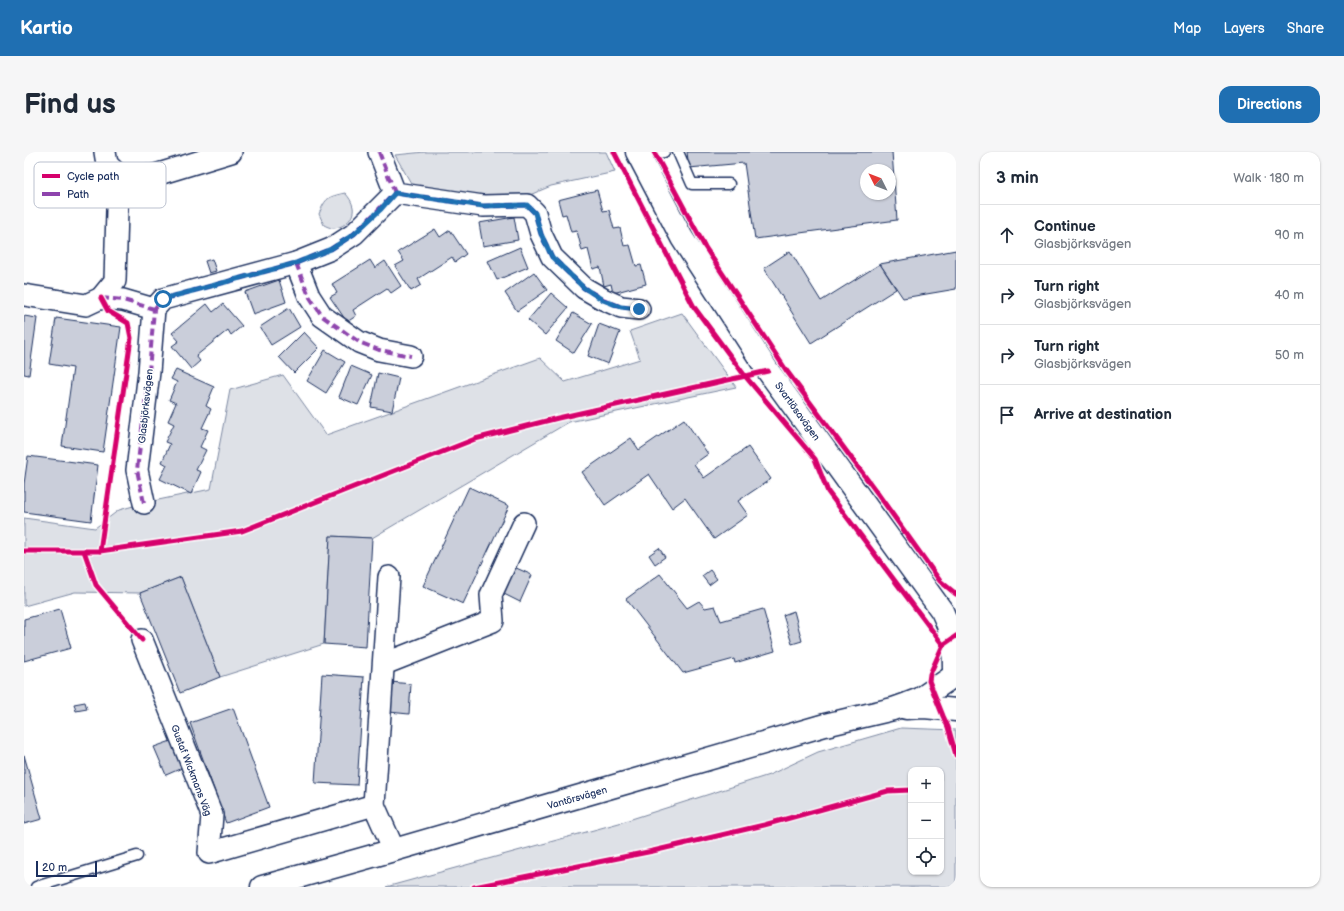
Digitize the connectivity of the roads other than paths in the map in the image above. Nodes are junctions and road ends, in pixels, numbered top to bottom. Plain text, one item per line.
1 (105, 152) edge
2 (231, 152) edge
3 (379, 152) edge
4 (664, 152) edge
5 (678, 152) edge
6 (638, 153) edge
7 (107, 162) edge
8 (166, 172) edge
9 (729, 184) dead end
10 (395, 193) junction
11 (117, 208) edge
12 (296, 263) junction
13 (24, 295) edge
14 (101, 298) junction
15 (154, 309) junction
16 (639, 309) dead end
17 (411, 356) dead end
18 (144, 503) dead end
19 (524, 523) dead end
20 (389, 577) dead end
21 (934, 600) junction
22 (956, 622) edge
23 (142, 640) dead end
24 (384, 664) junction
25 (955, 677) edge
26 (893, 709) junction
27 (956, 710) edge
28 (374, 805) junction
29 (394, 850) junction
30 (137, 856) dead end
31 (36, 887) edge
32 (262, 887) edge

1 - 7 street
2 - 8 street
3 - 10 street
4 - 6 lane
5 - 9 lane
6 - 21 street, Svartlösavägen
10 - 12 street
10 - 16 street
11 - 14 street
12 - 15 street
12 - 17 street
13 - 14 street
14 - 15 street
15 - 18 street, Glasbjörksvägen
19 - 24 street
20 - 24 street
21 - 22 street, Svartlösavägen
21 - 25 street, Svartlösavägen
23 - 28 street, Gustaf Wickmans Väg
24 - 28 street
25 - 26 street, Vantörsvägen
26 - 27 street, Vantörsvägen
26 - 29 street, Vantörsvägen
28 - 29 street
29 - 32 street, Vantörsvägen
30 - 31 lane

